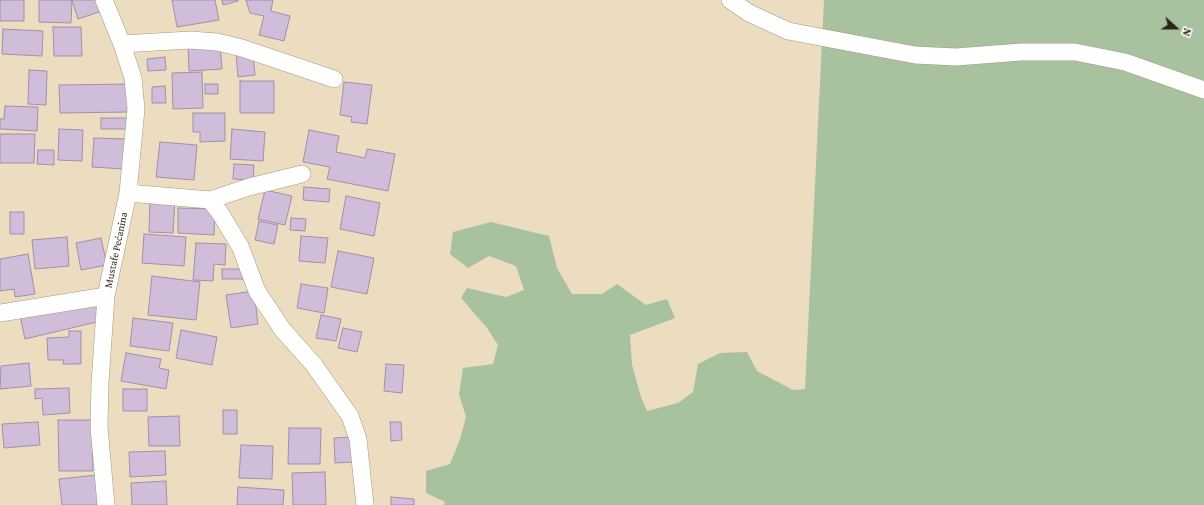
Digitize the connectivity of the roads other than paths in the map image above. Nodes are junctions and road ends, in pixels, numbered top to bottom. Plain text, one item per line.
1 (104, 0) edge
2 (730, 0) edge
3 (122, 44) junction
4 (334, 79) dead end
5 (1204, 90) edge
6 (302, 174) dead end
7 (128, 193) junction
8 (210, 200) junction
9 (106, 296) junction
10 (0, 313) edge
11 (106, 505) edge
12 (365, 505) edge

1 - 3 street, Mustafe Pećanina
2 - 5 street
3 - 4 street
3 - 7 street, Mustafe Pećanina
6 - 8 street
7 - 8 street
7 - 9 street, Mustafe Pećanina
8 - 12 street
9 - 10 street
9 - 11 street, Mustafe Pećanina

